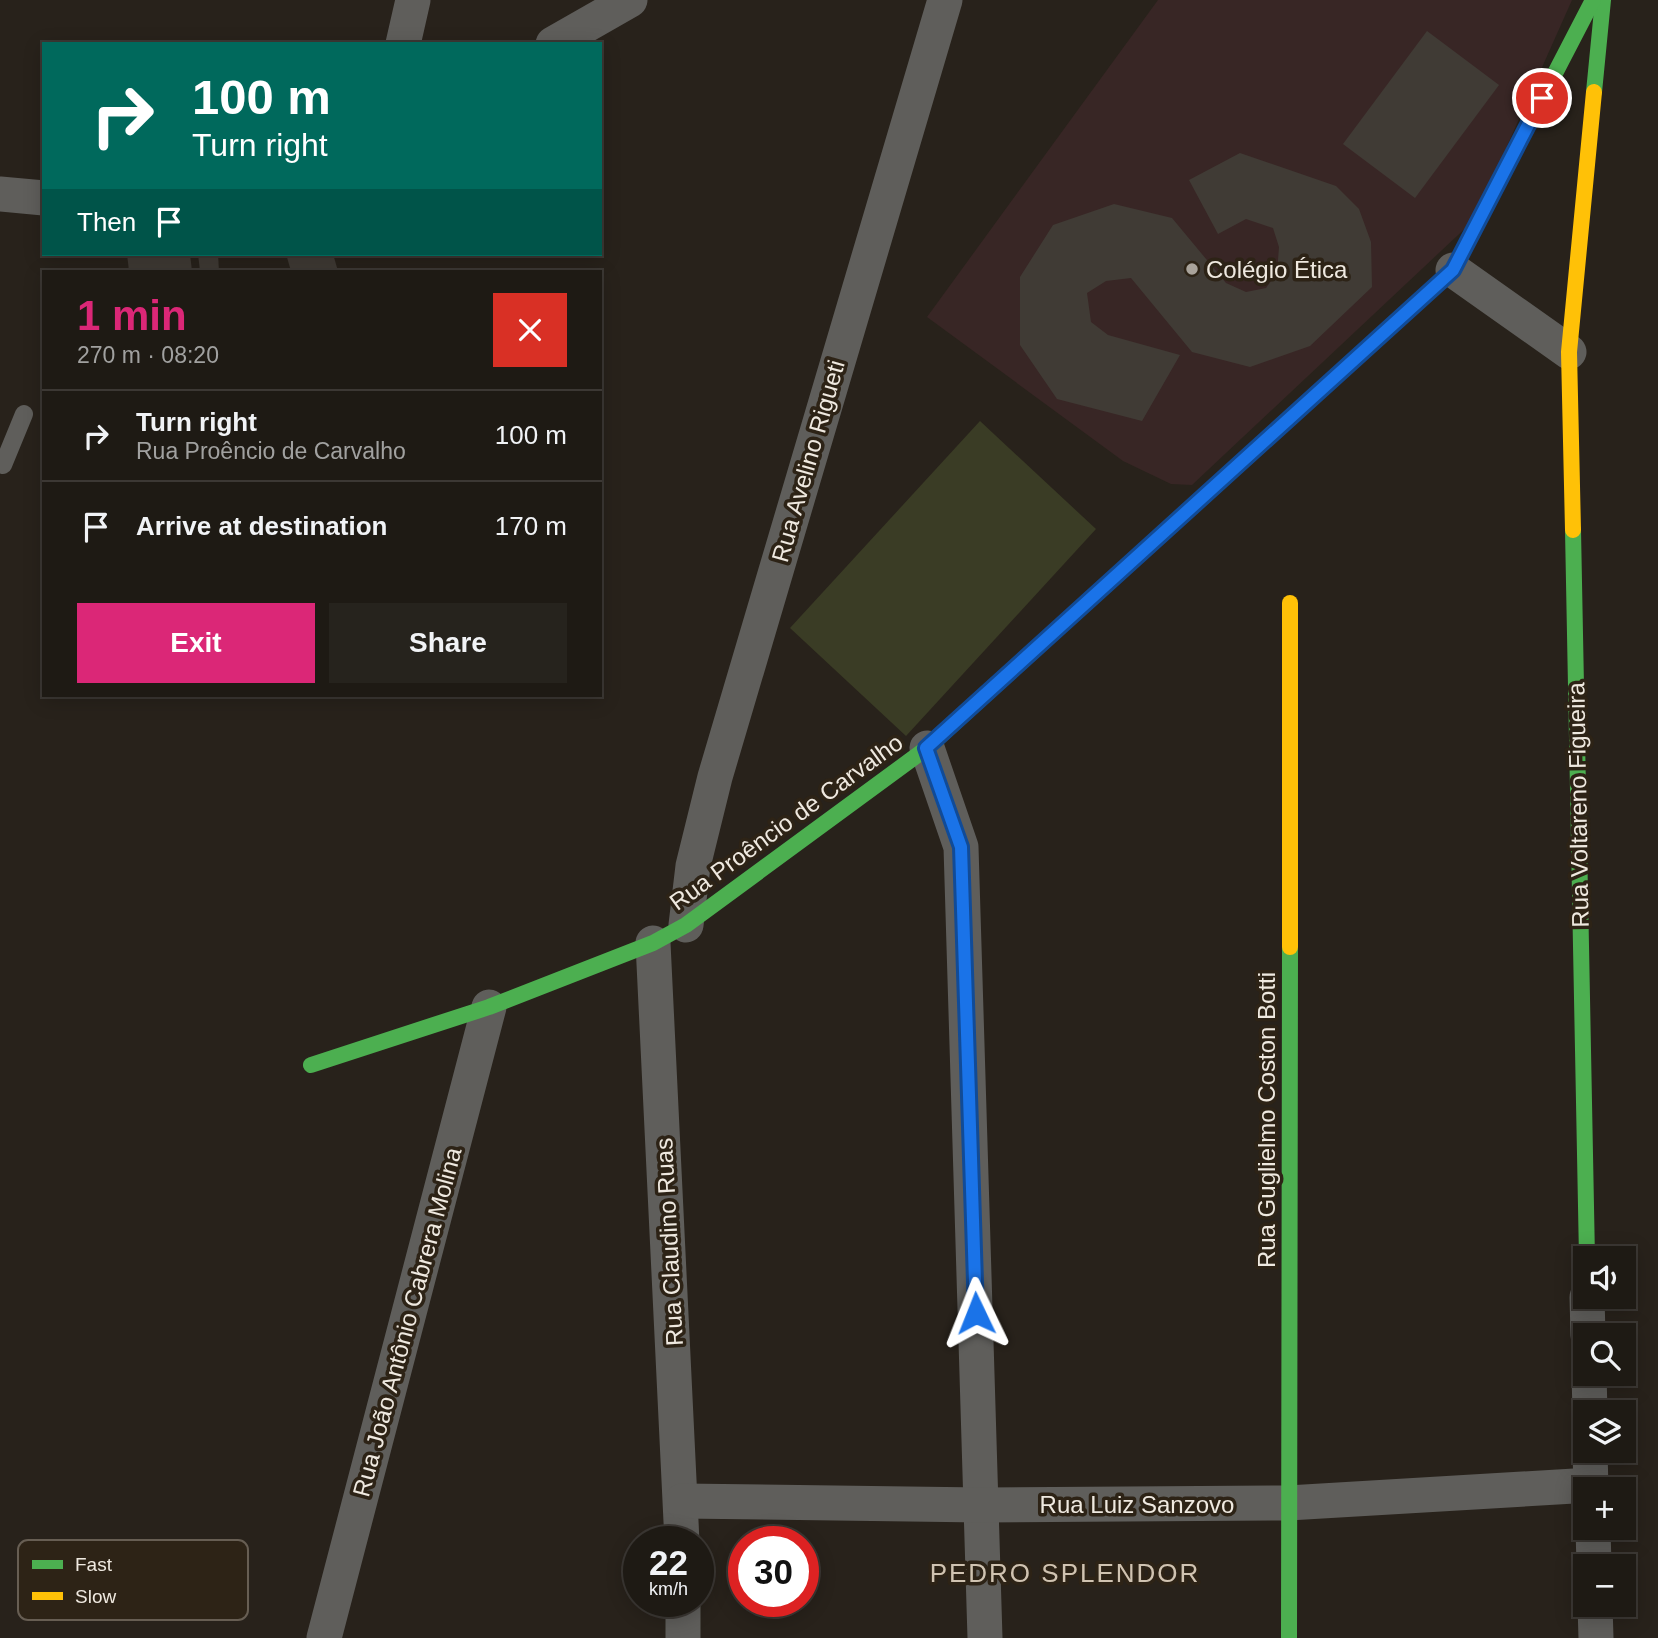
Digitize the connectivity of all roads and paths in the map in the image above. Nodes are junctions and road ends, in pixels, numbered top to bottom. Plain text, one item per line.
1 (413, 0) edge
2 (630, 0) edge
3 (945, 0) edge
4 (1593, 0) edge
5 (1603, 0) edge
6 (403, 42) edge
7 (556, 42) edge
8 (0, 194) edge
9 (42, 198) edge
10 (1453, 270) junction
11 (1569, 352) junction
12 (24, 414) dead end
13 (3, 465) dead end
14 (1290, 603) dead end
15 (926, 748) junction
16 (685, 925) junction
17 (653, 943) junction
18 (489, 1007) junction
19 (311, 1065) dead end
20 (1587, 1246) edge
21 (1591, 1475) edge
22 (682, 1501) junction
23 (1288, 1503) junction
24 (982, 1505) junction
25 (682, 1526) edge
26 (683, 1617) edge
27 (1595, 1617) edge
28 (324, 1638) edge
29 (683, 1638) edge
30 (985, 1638) edge
31 (1289, 1638) edge
32 (1596, 1638) edge

1 - 6 street
2 - 7 street
3 - 16 street, Rua Avelino Rigueti
4 - 10 street, Rua Proêncio de Carvalho
5 - 11 street, Rua Voltareno Figueira
8 - 9 street
10 - 11 street
10 - 15 street, Rua Proêncio de Carvalho
11 - 20 street, Rua Voltareno Figueira
12 - 13 lane
14 - 23 street, Rua Guglielmo Coston Botti
15 - 16 street, Rua Proêncio de Carvalho
15 - 24 street
16 - 17 street, Rua Proêncio de Carvalho
17 - 18 street, Rua Proêncio de Carvalho
17 - 22 street, Rua Claudino Ruas
18 - 19 street, Rua Proêncio de Carvalho
18 - 28 street, Rua João Antônio Cabrera Molina
21 - 23 street, Rua Luiz Sanzovo
22 - 24 street, Rua Luiz Sanzovo
22 - 25 street, Rua Claudino Ruas
23 - 24 street, Rua Luiz Sanzovo
23 - 31 street, Rua Guglielmo Coston Botti
24 - 30 street
26 - 29 street
27 - 32 street

